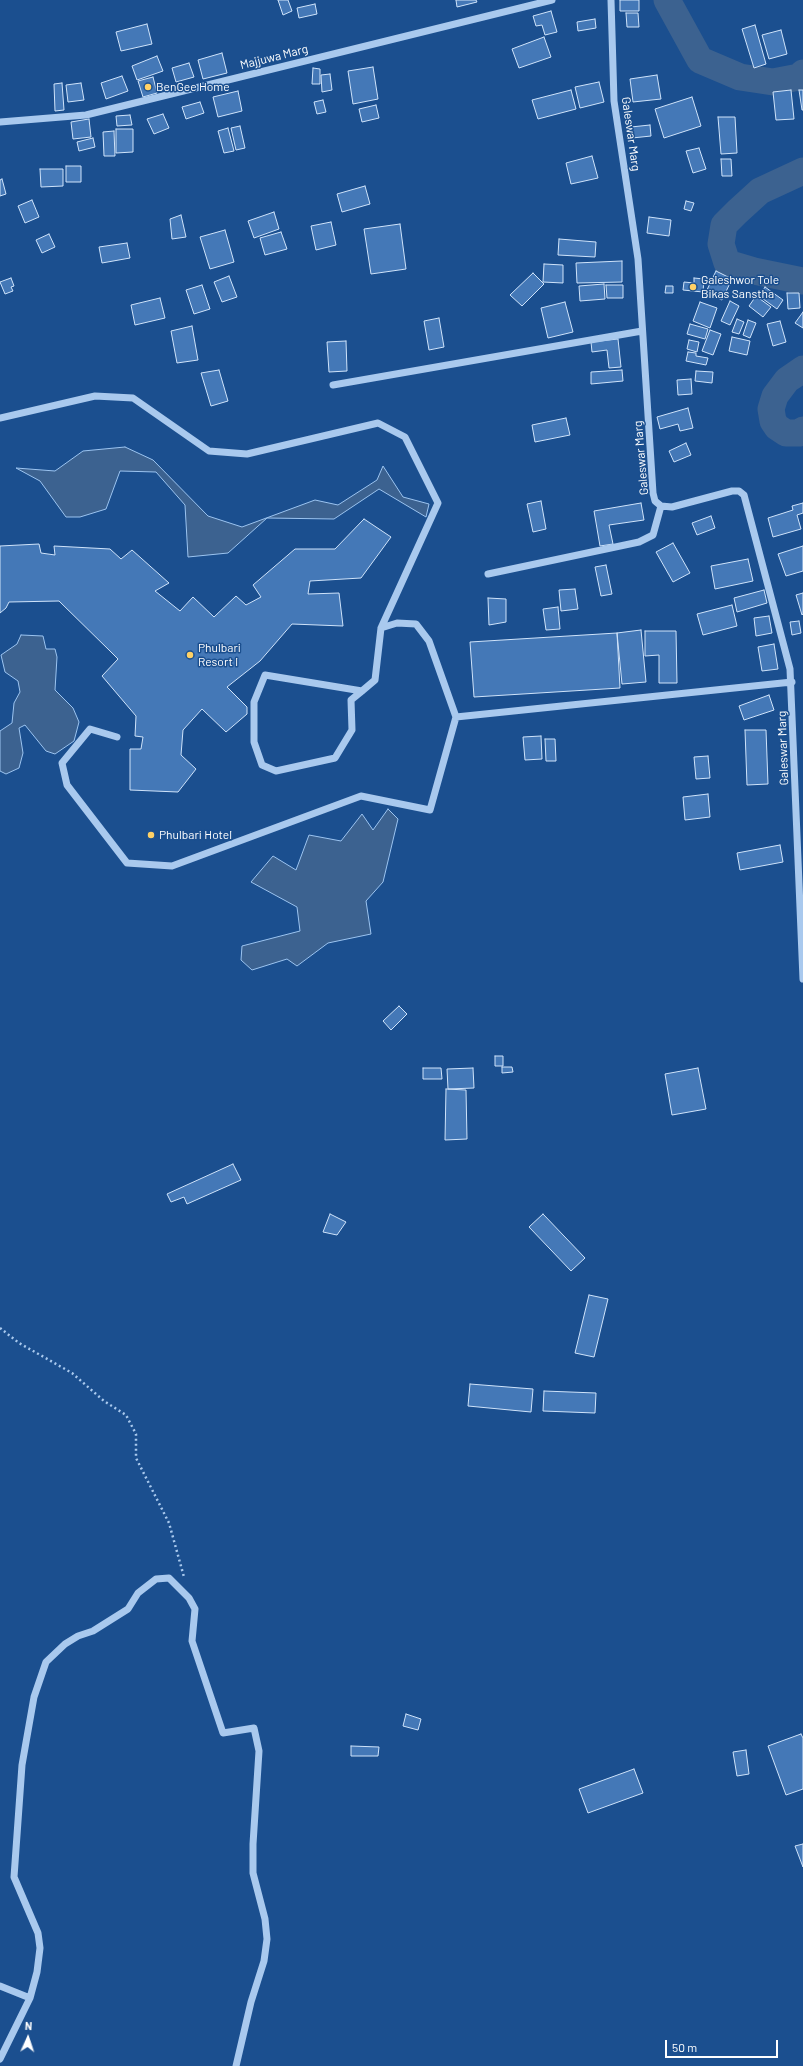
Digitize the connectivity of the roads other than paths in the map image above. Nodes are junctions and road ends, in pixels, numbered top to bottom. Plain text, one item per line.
1 (552, 0) edge
2 (611, 0) edge
3 (0, 122) edge
4 (642, 330) junction
5 (333, 385) dead end
6 (0, 418) edge
7 (661, 506) junction
8 (488, 574) dead end
9 (381, 628) junction
10 (792, 682) junction
11 (362, 691) junction
12 (456, 717) junction
13 (116, 737) dead end
14 (803, 979) edge
15 (0, 1986) edge
16 (30, 1998) junction
17 (0, 2058) edge
18 (236, 2066) edge

1 - 3 street, Majjuwa Marg
2 - 4 street, Galeswar Marg
4 - 5 street
4 - 7 street, Galeswar Marg
6 - 9 street
7 - 8 street
7 - 10 street, Galeswar Marg
9 - 11 street
9 - 12 street
10 - 12 street
10 - 14 street, Galeswar Marg
11 - 11 street
12 - 13 street
15 - 16 street
16 - 17 street
16 - 18 street

